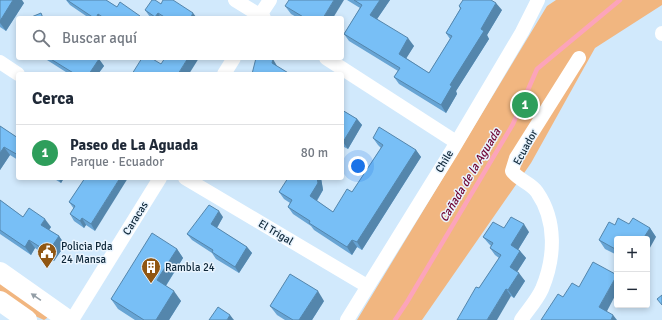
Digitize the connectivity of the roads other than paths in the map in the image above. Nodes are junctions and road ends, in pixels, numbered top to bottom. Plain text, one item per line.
1 (235, 0) edge
2 (270, 0) edge
3 (538, 0) edge
4 (259, 16) edge
5 (262, 16) edge
6 (579, 58) dead end
7 (233, 60) edge
8 (329, 60) edge
9 (0, 62) edge
10 (225, 72) edge
11 (16, 73) edge
12 (456, 142) junction
13 (159, 180) edge
14 (188, 180) edge
15 (0, 272) edge
16 (367, 286) junction
17 (0, 301) edge
18 (27, 320) edge
19 (68, 320) edge
20 (72, 320) edge
21 (347, 320) edge
22 (522, 320) edge

1 - 4 street
2 - 5 street
3 - 12 street, Chile
6 - 22 street, Ecuador
7 - 10 street
8 - 12 street
9 - 11 street
12 - 16 street, Chile
13 - 20 street, Caracas
14 - 16 street, El Trigal
19 -> 15 main road
16 - 21 street, Chile
17 - 18 main road

